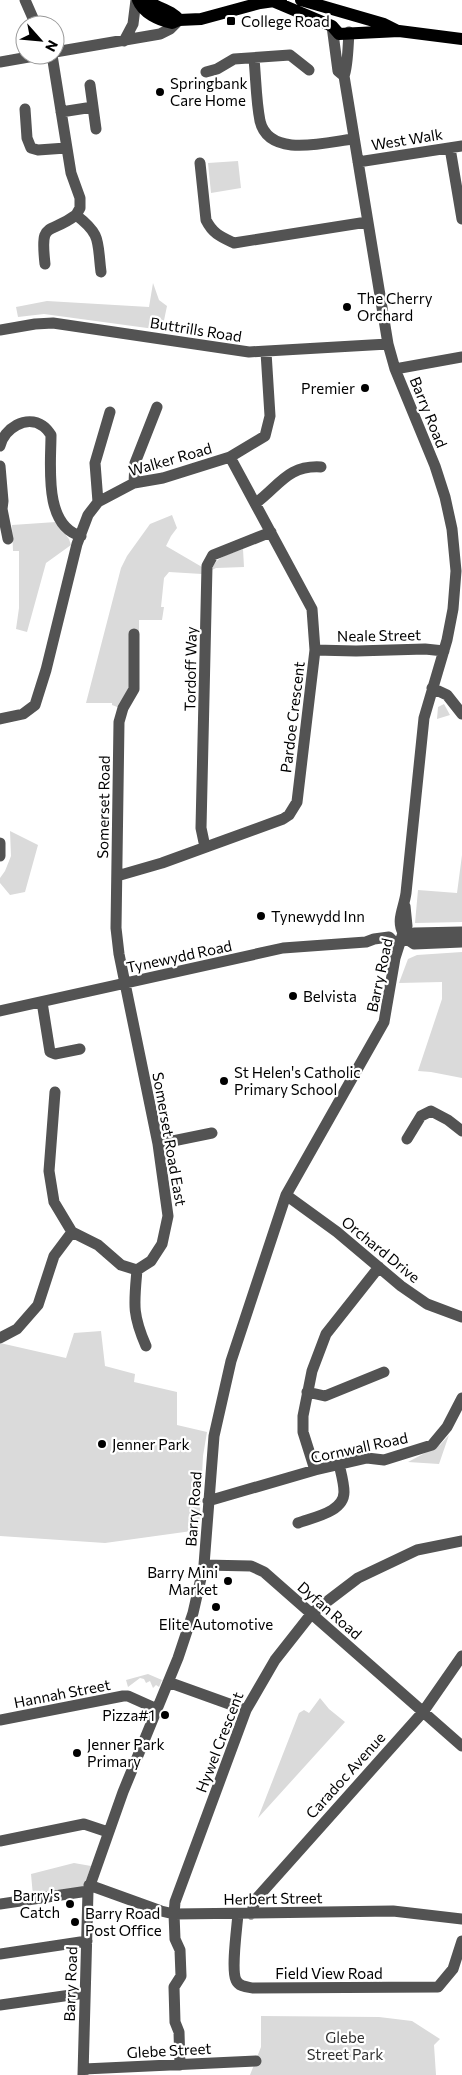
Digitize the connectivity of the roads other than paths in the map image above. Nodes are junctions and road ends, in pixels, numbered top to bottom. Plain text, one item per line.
1 (25, 0) edge
2 (137, 0) edge
3 (146, 0) edge
4 (301, 0) edge
5 (277, 1) edge
6 (346, 13) junction
7 (32, 15) edge
8 (178, 20) junction
9 (332, 26) junction
10 (399, 31) junction
11 (349, 32) junction
12 (462, 39) edge
13 (124, 41) junction
14 (65, 50) edge
15 (15, 59) edge
16 (254, 59) junction
17 (0, 62) edge
18 (54, 65) edge
19 (309, 70) dead end
20 (206, 72) dead end
21 (344, 76) junction
22 (90, 85) dead end
23 (93, 107) junction
24 (25, 109) dead end
25 (61, 112) junction
26 (96, 129) dead end
27 (353, 138) junction
28 (462, 146) edge
29 (66, 148) junction
30 (450, 148) junction
31 (358, 162) junction
32 (200, 163) dead end
33 (458, 177) edge
34 (76, 215) junction
35 (462, 219) edge
36 (367, 222) junction
37 (45, 264) dead end
38 (101, 272) dead end
39 (0, 330) edge
40 (388, 344) junction
41 (266, 352) junction
42 (462, 357) edge
43 (395, 369) junction
44 (157, 407) dead end
45 (110, 412) dead end
46 (0, 446) edge
47 (230, 457) junction
48 (0, 466) edge
49 (321, 467) dead end
50 (134, 483) junction
51 (98, 502) junction
52 (256, 503) junction
53 (457, 529) edge
54 (271, 532) junction
55 (81, 536) junction
56 (8, 539) dead end
57 (134, 634) dead end
58 (315, 650) junction
59 (444, 651) junction
60 (432, 688) junction
61 (462, 714) edge
62 (0, 719) edge
63 (0, 842) edge
64 (205, 847) junction
65 (0, 856) edge
66 (117, 876) junction
67 (462, 932) edge
68 (401, 939) junction
69 (462, 942) edge
70 (125, 983) junction
71 (42, 1002) junction
72 (0, 1012) edge
73 (80, 1049) dead end
74 (55, 1092) dead end
75 (462, 1131) edge
76 (212, 1133) dead end
77 (407, 1139) dead end
78 (158, 1144) junction
79 (286, 1195) junction
80 (72, 1232) junction
81 (379, 1267) junction
82 (137, 1270) junction
83 (462, 1317) edge
84 (0, 1338) edge
85 (146, 1346) dead end
86 (384, 1372) dead end
87 (307, 1392) junction
88 (462, 1398) edge
89 (340, 1464) junction
90 (315, 1470) junction
91 (208, 1501) junction
92 (298, 1523) dead end
93 (462, 1541) edge
94 (204, 1565) junction
95 (312, 1613) junction
96 (462, 1656) edge
97 (168, 1682) junction
98 (157, 1709) junction
99 (246, 1710) junction
100 (423, 1712) junction
101 (0, 1720) edge
102 (462, 1746) edge
103 (108, 1832) junction
104 (0, 1841) edge
105 (89, 1888) junction
106 (0, 1904) edge
107 (174, 1914) junction
108 (238, 1914) junction
109 (251, 1914) junction
110 (462, 1919) edge
111 (87, 1941) junction
112 (462, 1941) edge
113 (0, 1954) edge
114 (85, 1993) junction
115 (0, 2005) edge
116 (256, 2061) dead end
117 (180, 2065) junction
118 (84, 2072) edge

1 - 7 street
2 - 8 main road
2 - 13 street
3 - 8 main road
4 - 6 main road
5 - 8 main road
5 - 9 main road
6 - 9 main road
6 - 10 main road
6 - 11 main road
8 - 13 street
9 - 11 main road
9 - 21 street, Barry Road
10 - 11 main road
10 - 12 main road
11 - 21 street, Barry Road
13 - 14 street
15 - 17 street
16 - 19 street
16 - 20 street
16 - 27 street
18 - 25 street
21 - 27 street, Barry Road
22 - 23 street
23 - 25 street
23 - 26 street
24 - 29 street
25 - 29 street
27 - 31 street, Barry Road
28 - 30 street, West Walk
29 - 34 street
30 - 31 street, West Walk
30 - 33 street
31 - 36 street, Barry Road
32 - 36 street
33 - 35 street
34 - 37 street
34 - 38 street
36 - 40 street, Barry Road
39 - 41 street, Buttrills Road
40 - 41 street, Buttrills Road
40 - 43 street, Barry Road
41 - 47 street, Walker Road
42 - 43 street
43 - 53 street, Barry Road
44 - 50 street
45 - 51 street
46 - 55 street
47 - 50 street, Walker Road
47 - 52 street, Pardoe Crescent
48 - 56 street
49 - 52 street
50 - 51 street, Walker Road
51 - 55 street
52 - 54 street, Pardoe Crescent
53 - 59 street, Barry Road
54 - 58 street, Pardoe Crescent
54 - 64 street, Tordoff Way
55 - 62 street
57 - 66 street, Somerset Road
58 - 59 street, Neale Street
58 - 64 street, Pardoe Crescent
59 - 60 street, Barry Road
60 - 61 street
60 - 68 street, Barry Road
63 - 65 street
64 - 66 street, Pardoe Crescent
66 - 70 street, Somerset Road
67 - 68 street
68 - 69 street
68 - 70 street, Tynewydd Road
68 - 79 street, Barry Road
70 - 71 street, Tynewydd Road
70 - 78 street, Somerset Road East
71 - 72 street, Tynewydd Road
71 - 73 street
74 - 80 street
75 - 77 street
76 - 78 street
78 - 82 street, Somerset Road East
79 - 81 street, Orchard Drive
79 - 91 street, Barry Road
80 - 82 street
80 - 84 street
81 - 83 street, Orchard Drive
81 - 87 street
82 - 85 street
86 - 87 street
87 - 90 street
88 - 89 street, Cornwall Road
89 - 90 street, Cornwall Road
89 - 92 street
90 - 91 street, Cornwall Road
91 - 94 street, Barry Road
93 - 95 street, Hywel Crescent
94 - 95 street, Dyfan Road
94 - 97 street, Barry Road
95 - 99 street, Hywel Crescent
95 - 100 street, Dyfan Road
96 - 100 street, Caradoc Avenue
97 - 98 street, Barry Road
97 - 99 street
98 - 101 street, Hannah Street
98 - 103 street, Barry Road
99 - 107 street, Hywel Crescent
100 - 102 street, Dyfan Road
100 - 109 street, Caradoc Avenue
103 - 104 street
103 - 105 street, Barry Road
105 - 106 street
105 - 107 street, Herbert Street
105 - 111 street, Barry Road
107 - 108 street, Herbert Street
107 - 117 street, Hywel Crescent
108 - 109 street, Herbert Street
108 - 112 street, Field View Road
109 - 110 street, Herbert Street
111 - 113 street
111 - 114 street, Barry Road
114 - 115 street
114 - 118 street, Barry Road
116 - 117 street, Glebe Street
117 - 118 street, Glebe Street

